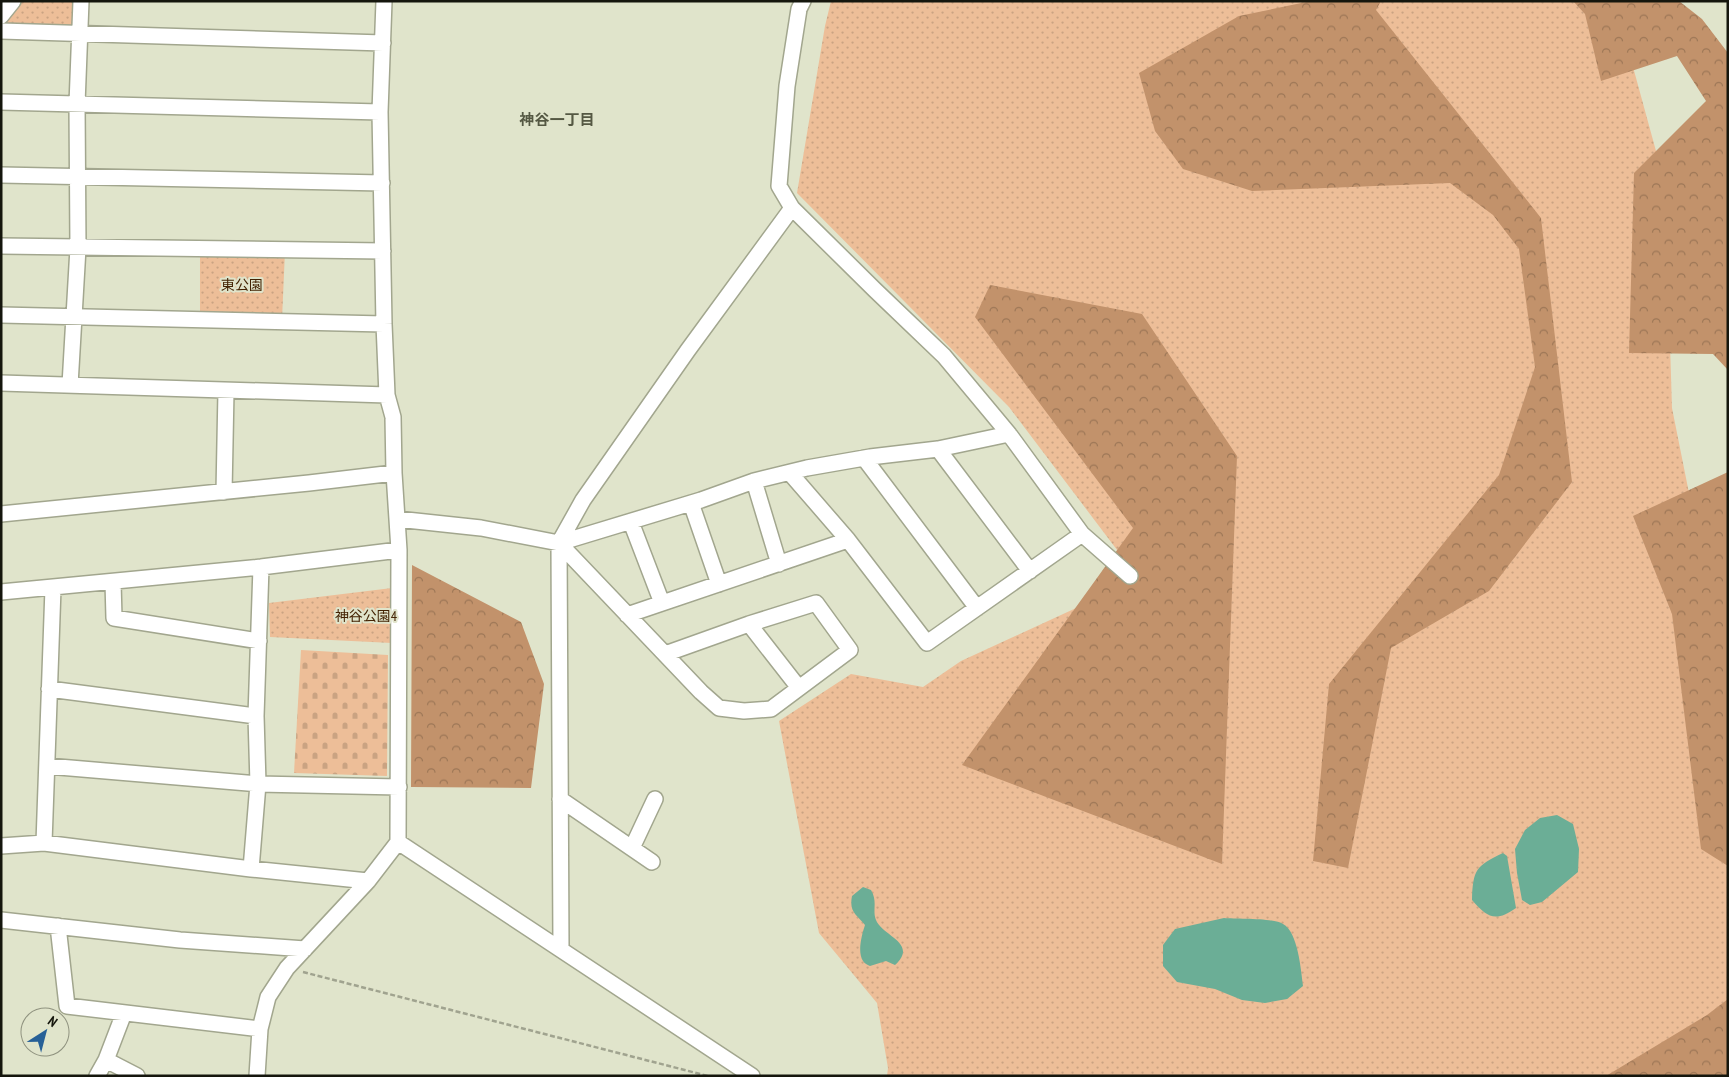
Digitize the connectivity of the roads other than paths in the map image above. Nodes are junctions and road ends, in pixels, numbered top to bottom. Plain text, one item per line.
1 (13, 1) edge
2 (81, 1) edge
3 (384, 1) edge
4 (803, 1) edge
5 (1, 16) edge
6 (1, 31) edge
7 (80, 34) junction
8 (383, 43) junction
9 (1, 102) edge
10 (77, 104) junction
11 (380, 112) junction
12 (1, 175) edge
13 (77, 177) junction
14 (382, 183) junction
15 (792, 208) junction
16 (1, 246) edge
17 (78, 248) junction
18 (383, 251) junction
19 (1, 315) edge
20 (72, 317) junction
21 (384, 324) junction
22 (1, 383) edge
23 (70, 385) junction
24 (226, 391) junction
25 (386, 395) junction
26 (1009, 434) junction
27 (938, 449) junction
28 (864, 458) junction
29 (394, 473) junction
30 (790, 473) junction
31 (754, 481) junction
32 (224, 492) junction
33 (691, 503) junction
34 (1, 514) edge
35 (397, 519) junction
36 (631, 522) junction
37 (1082, 534) junction
38 (848, 540) junction
39 (560, 543) junction
40 (399, 550) junction
41 (779, 564) junction
42 (261, 567) junction
43 (1030, 571) junction
44 (1130, 576) dead end
45 (113, 582) junction
46 (719, 584) junction
47 (53, 588) junction
48 (1, 592) edge
49 (662, 603) junction
50 (977, 608) junction
51 (626, 615) junction
52 (750, 624) junction
53 (259, 641) junction
54 (665, 654) junction
55 (799, 688) junction
56 (50, 689) junction
57 (256, 716) junction
58 (47, 766) junction
59 (258, 784) junction
60 (399, 788) junction
61 (560, 799) junction
62 (655, 799) dead end
63 (398, 842) junction
64 (44, 843) junction
65 (1, 846) edge
66 (632, 848) junction
67 (652, 862) dead end
68 (251, 869) junction
69 (368, 881) junction
70 (1, 920) edge
71 (58, 926) junction
72 (561, 948) junction
73 (305, 949) junction
74 (124, 1013) junction
75 (260, 1029) junction
76 (106, 1060) junction
77 (97, 1076) edge
78 (137, 1076) edge
79 (257, 1076) edge
80 (752, 1076) edge

1 - 5 street
2 - 7 street
3 - 8 street
4 - 15 street
6 - 7 street
7 - 8 street
7 - 10 street
8 - 11 street
9 - 10 street
10 - 11 street
10 - 13 street
11 - 14 street
12 - 13 street
13 - 14 street
13 - 17 street
14 - 18 street
15 - 26 street
15 - 39 street
16 - 17 street
17 - 18 street
17 - 20 street
18 - 21 street
19 - 20 street
20 - 21 street
20 - 23 street
21 - 25 street
22 - 23 street
23 - 24 street
24 - 25 street
24 - 32 street
25 - 29 street
26 - 27 street
26 - 37 street
27 - 28 street
27 - 43 street
28 - 30 street
28 - 50 street
29 - 32 street
29 - 35 street
30 - 31 street
30 - 38 street
31 - 33 street
31 - 41 street
32 - 34 street
33 - 36 street
33 - 46 street
35 - 39 street
35 - 40 street
36 - 39 street
36 - 49 street
37 - 43 street
37 - 44 street
38 - 41 street
38 - 50 street
39 - 51 street
39 - 61 street
40 - 42 street
40 - 60 street
41 - 46 street
42 - 45 street
42 - 53 street
43 - 50 street
45 - 47 street
45 - 53 street
46 - 49 street
47 - 48 street
47 - 56 street
49 - 51 street
51 - 54 street
52 - 54 street
52 - 55 street
52 - 55 street
53 - 57 street
54 - 55 street
56 - 57 street
56 - 58 street
57 - 59 street
58 - 59 street
58 - 64 street
59 - 60 street
59 - 68 street
60 - 63 street
61 - 66 street
61 - 72 street
62 - 66 street
63 - 69 street
63 - 72 street
64 - 65 street
64 - 68 street
66 - 67 street
68 - 69 street
69 - 73 street
70 - 71 street
71 - 73 street
71 - 74 street
72 - 80 street
73 - 75 street
74 - 75 street
74 - 76 street
75 - 79 street
76 - 77 street
76 - 78 street

